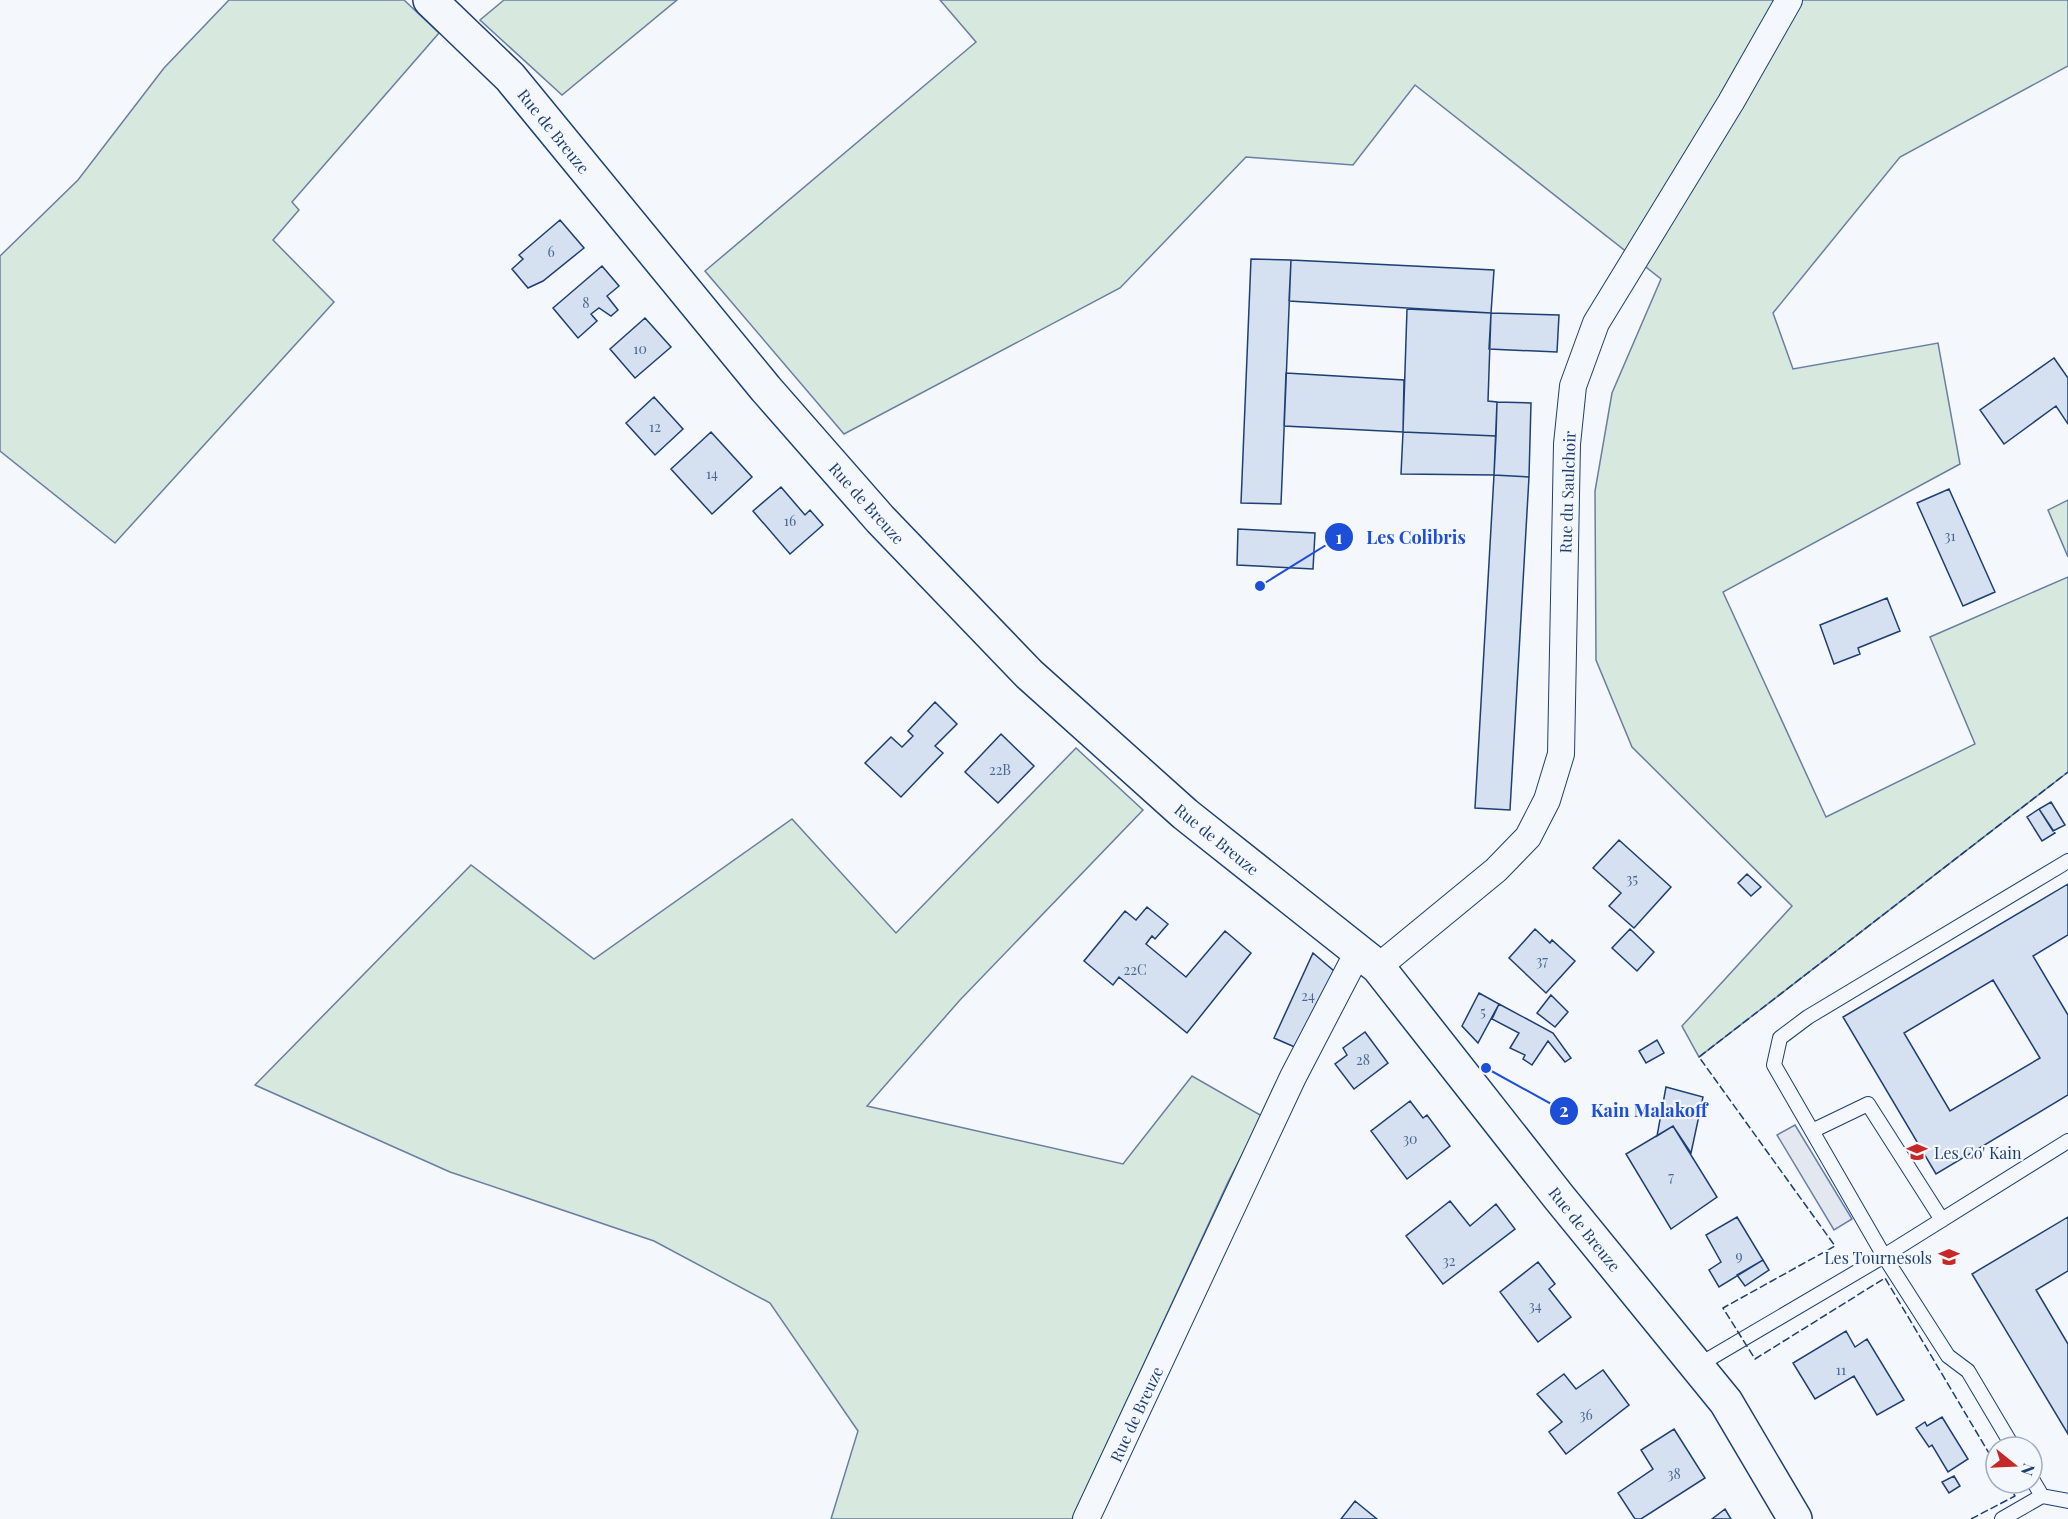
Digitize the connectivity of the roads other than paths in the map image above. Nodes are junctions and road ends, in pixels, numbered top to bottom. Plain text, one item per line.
1 (430, 0) edge
2 (1789, 0) edge
3 (2068, 861) edge
4 (1368, 959) junction
5 (1814, 1130) junction
6 (2068, 1141) edge
7 (1942, 1220) junction
8 (1884, 1256) junction
9 (1697, 1366) junction
10 (2006, 1435) edge
11 (2042, 1496) joint
12 (2068, 1501) edge
13 (1086, 1519) edge
14 (1795, 1519) edge
15 (2002, 1519) edge

1 - 4 street, Rue de Breuze
2 - 4 street, Rue du Saulchoir
3 - 5 lane
4 - 9 street, Rue de Breuze
4 - 13 street, Rue de Breuze
5 - 7 lane
5 - 8 lane
6 - 7 lane
7 - 8 lane
8 - 9 lane
8 - 10 lane
9 - 14 street, Rue de Breuze
11 - 12 lane
11 - 15 lane

